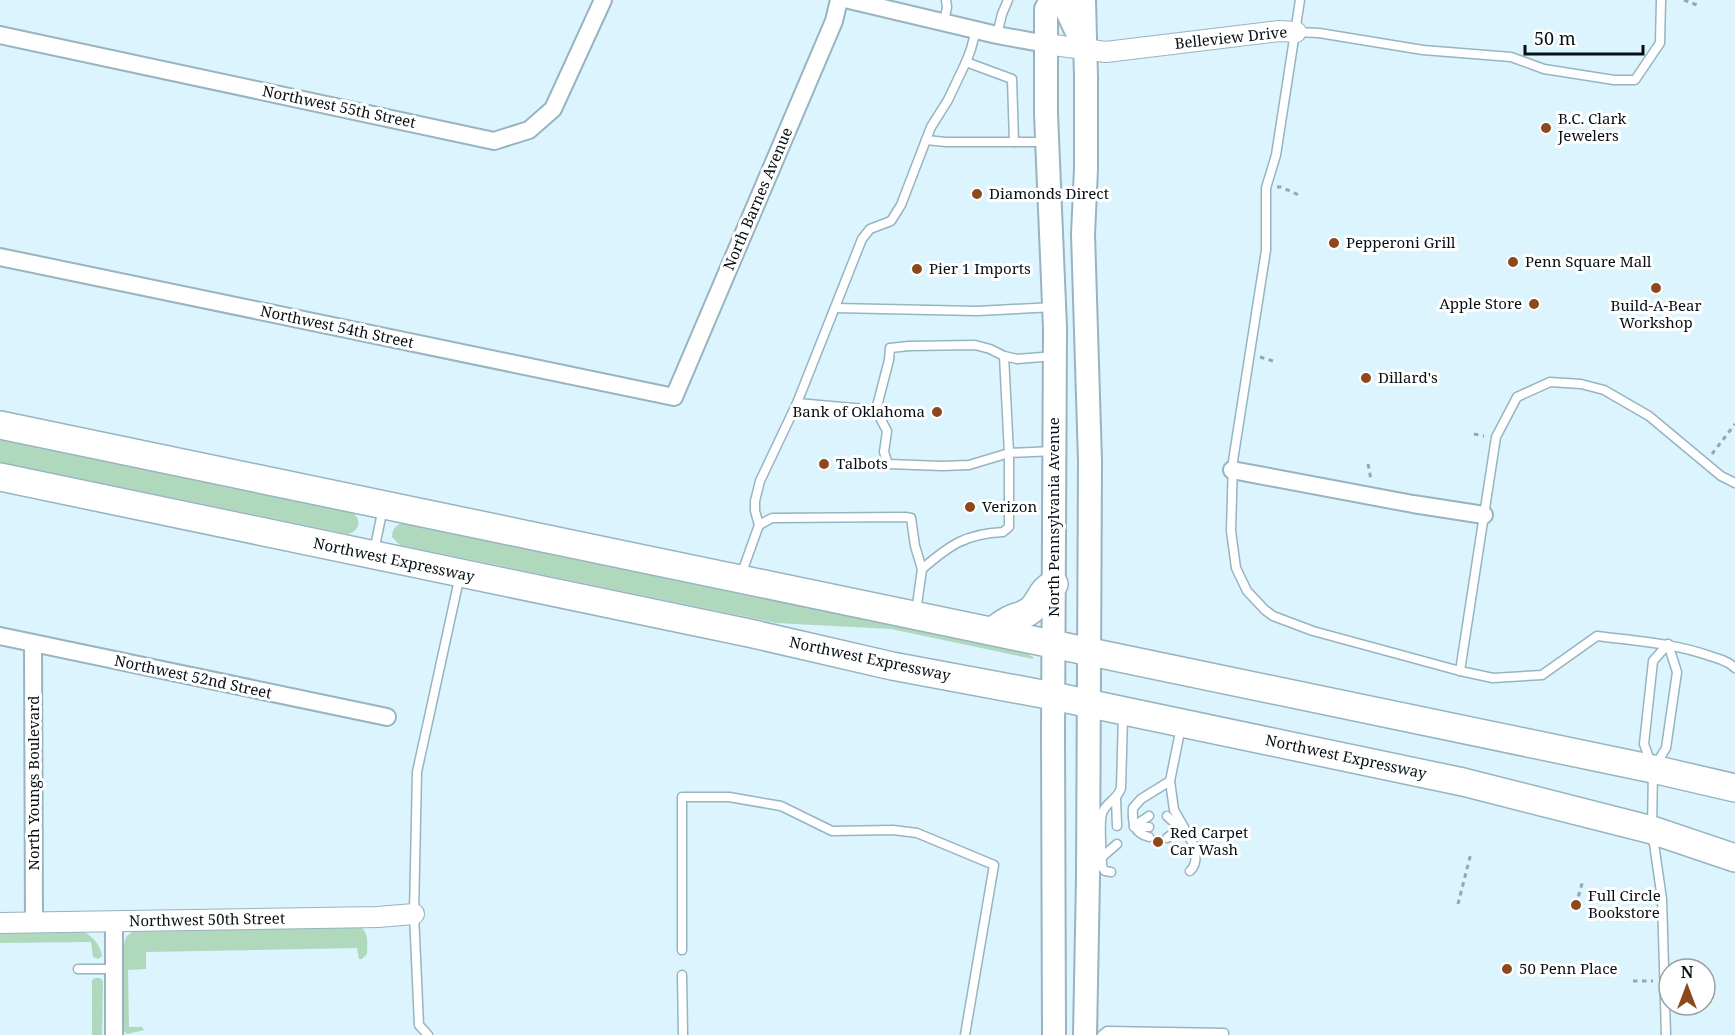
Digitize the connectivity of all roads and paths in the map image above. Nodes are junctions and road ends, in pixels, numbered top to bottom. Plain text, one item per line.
1 (603, 0) edge
2 (839, 0) edge
3 (849, 0) edge
4 (1007, 0) edge
5 (1051, 0) edge
6 (1058, 0) edge
7 (1084, 0) edge
8 (1300, 0) edge
9 (1661, 0) edge
10 (1684, 0) edge
11 (1697, 4) dead end
12 (948, 7) edge
13 (976, 30) junction
14 (1296, 32) junction
15 (0, 35) edge
16 (997, 35) junction
17 (1046, 44) junction
18 (1085, 49) junction
19 (966, 62) junction
20 (926, 140) junction
21 (1014, 142) junction
22 (1047, 142) junction
23 (1266, 188) junction
24 (1301, 196) dead end
25 (0, 257) edge
26 (1055, 307) junction
27 (835, 308) junction
28 (1004, 356) junction
29 (1055, 356) junction
30 (674, 397) joint
31 (797, 403) junction
32 (876, 410) junction
33 (0, 425) edge
34 (1734, 428) edge
35 (1054, 451) junction
36 (1009, 453) junction
37 (1705, 463) junction
38 (1232, 470) junction
39 (0, 477) edge
40 (1735, 483) edge
41 (383, 505) junction
42 (1484, 515) junction
43 (759, 525) junction
44 (373, 556) junction
45 (922, 568) junction
46 (460, 574) junction
47 (740, 579) junction
48 (1054, 584) junction
49 (916, 615) junction
50 (993, 632) junction
51 (0, 636) edge
52 (33, 643) junction
53 (1668, 644) junction
54 (1053, 645) junction
55 (1088, 651) junction
56 (1735, 668) edge
57 (1460, 671) junction
58 (1053, 696) junction
59 (1088, 704) junction
60 (1123, 711) junction
61 (387, 717) dead end
62 (1182, 723) junction
63 (1653, 769) junction
64 (1170, 781) junction
65 (1735, 788) edge
66 (1116, 798) junction
67 (1149, 816) dead end
68 (1167, 816) dead end
69 (1117, 826) dead end
70 (1134, 826) junction
71 (1149, 827) dead end
72 (1179, 828) junction
73 (1652, 830) junction
74 (1167, 833) dead end
75 (1188, 835) junction
76 (1149, 837) dead end
77 (1117, 844) dead end
78 (1471, 853) dead end
79 (1102, 857) junction
80 (1735, 858) edge
81 (1190, 871) dead end
82 (1111, 872) dead end
83 (1582, 880) dead end
84 (1458, 904) dead end
85 (1576, 905) dead end
86 (414, 914) junction
87 (0, 922) edge
88 (34, 922) junction
89 (114, 922) junction
90 (682, 950) dead end
91 (1663, 957) edge
92 (78, 969) dead end
93 (114, 969) junction
94 (682, 975) dead end
95 (1657, 980) edge
96 (1633, 981) dead end
97 (1665, 1017) edge
98 (1224, 1033) dead end
99 (114, 1035) edge
100 (428, 1035) edge
101 (683, 1035) edge
102 (965, 1035) edge
103 (1054, 1035) edge
104 (1085, 1035) edge
105 (1102, 1035) edge
106 (1666, 1035) edge

1 - 15 street, Northwest 55th Street
2 - 30 street, North Barnes Avenue
3 - 12 street, Belleview Drive
4 - 16 lane
5 - 17 main road, North Pennsylvania Avenue
6 - 18 main road
7 - 18 main road
8 - 14 lane
9 - 14 lane, Belleview Drive
10 - 11 path
12 - 13 street, Belleview Drive
13 - 16 street, Belleview Drive
13 - 19 lane
14 - 18 street, Belleview Drive
14 - 23 lane
16 - 17 street, Belleview Drive
17 - 18 street, Belleview Drive
17 - 22 main road, North Pennsylvania Avenue
18 - 55 main road
19 - 20 lane
19 - 21 lane
20 - 21 lane
20 - 27 lane
21 - 22 lane
22 - 26 main road, North Pennsylvania Avenue
23 - 24 path
23 - 38 lane
25 - 30 street, Northwest 54th Street
26 - 27 lane
26 - 29 main road, North Pennsylvania Avenue
27 - 31 lane
28 - 29 lane
28 - 32 lane
28 - 36 lane
29 - 35 main road, North Pennsylvania Avenue
31 - 32 lane
31 - 43 lane
32 - 36 lane
33 - 41 highway
34 - 37 path
35 - 36 lane
35 - 48 main road, North Pennsylvania Avenue
36 - 45 lane
37 - 40 lane
37 - 42 lane
38 - 42 street
38 - 57 lane
39 - 44 highway, Northwest Expressway
41 - 44 lane
41 - 47 highway
42 - 57 lane
43 - 45 lane
43 - 47 lane
44 - 46 highway, Northwest Expressway
45 - 49 lane
46 - 58 highway, Northwest Expressway
46 - 86 lane
47 - 49 highway
48 - 50 highway
48 - 54 main road, North Pennsylvania Avenue
49 - 50 highway
50 - 54 highway
51 - 52 street, Northwest 52nd Street
52 - 61 street, Northwest 52nd Street
52 - 88 street, North Youngs Boulevard
53 - 56 lane
53 - 57 lane
53 - 63 lane
53 - 63 lane
54 - 55 highway
54 - 58 main road, North Pennsylvania Avenue
55 - 59 main road
55 - 63 highway
58 - 59 highway, Northwest Expressway
58 - 103 main road, North Pennsylvania Avenue
59 - 60 highway, Northwest Expressway
59 - 104 main road
60 - 62 highway, Northwest Expressway
60 - 66 lane
62 - 64 lane
62 - 73 highway, Northwest Expressway
63 - 65 highway
63 - 73 lane
64 - 70 lane
64 - 75 lane
66 - 69 lane
66 - 79 lane
67 - 70 lane
68 - 72 lane
70 - 71 lane
70 - 76 lane
72 - 74 lane
72 - 75 lane
73 - 80 highway, Northwest Expressway
73 - 91 lane
75 - 81 lane
77 - 79 lane
78 - 84 path
79 - 82 lane
83 - 85 path
86 - 89 street, Northwest 50th Street
86 - 100 lane
87 - 88 street, Northwest 50th Street
88 - 89 street, Northwest 50th Street
89 - 93 street
90 - 102 lane
92 - 93 lane
93 - 99 street
94 - 101 lane
95 - 96 path
97 - 106 lane
98 - 105 lane

